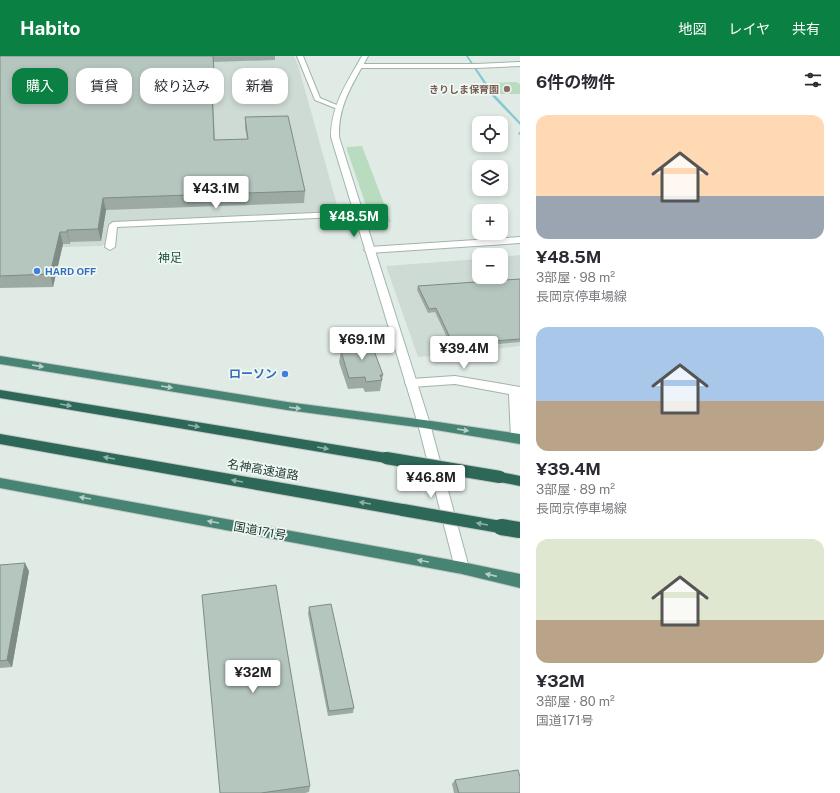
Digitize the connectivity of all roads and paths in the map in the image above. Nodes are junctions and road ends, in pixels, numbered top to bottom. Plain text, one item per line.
1 (300, 56) edge
2 (365, 56) edge
3 (495, 56) edge
4 (502, 64) junction
5 (520, 64) edge
6 (360, 66) junction
7 (337, 107) junction
8 (358, 214) junction
9 (520, 240) edge
10 (110, 247) dead end
11 (369, 250) junction
12 (0, 360) edge
13 (411, 383) junction
14 (517, 391) edge
15 (0, 394) edge
16 (424, 424) junction
17 (0, 439) edge
18 (518, 439) edge
19 (520, 481) edge
20 (0, 482) edge
21 (520, 530) edge
22 (462, 568) junction
23 (520, 581) edge

1 - 7 street
2 - 6 street
3 - 4 street
4 - 5 street
4 - 6 street
6 - 7 street
7 - 8 street
8 - 10 street
8 - 11 street
9 - 11 street
11 - 13 street
12 -> 16 highway
13 - 14 street
13 - 16 street
14 - 18 street
15 -> 19 highway, bridge
16 -> 18 highway
16 - 22 street
21 -> 17 highway, 名神高速道路, bridge
22 -> 20 highway, 国道171号
23 -> 22 highway, 国道171号

